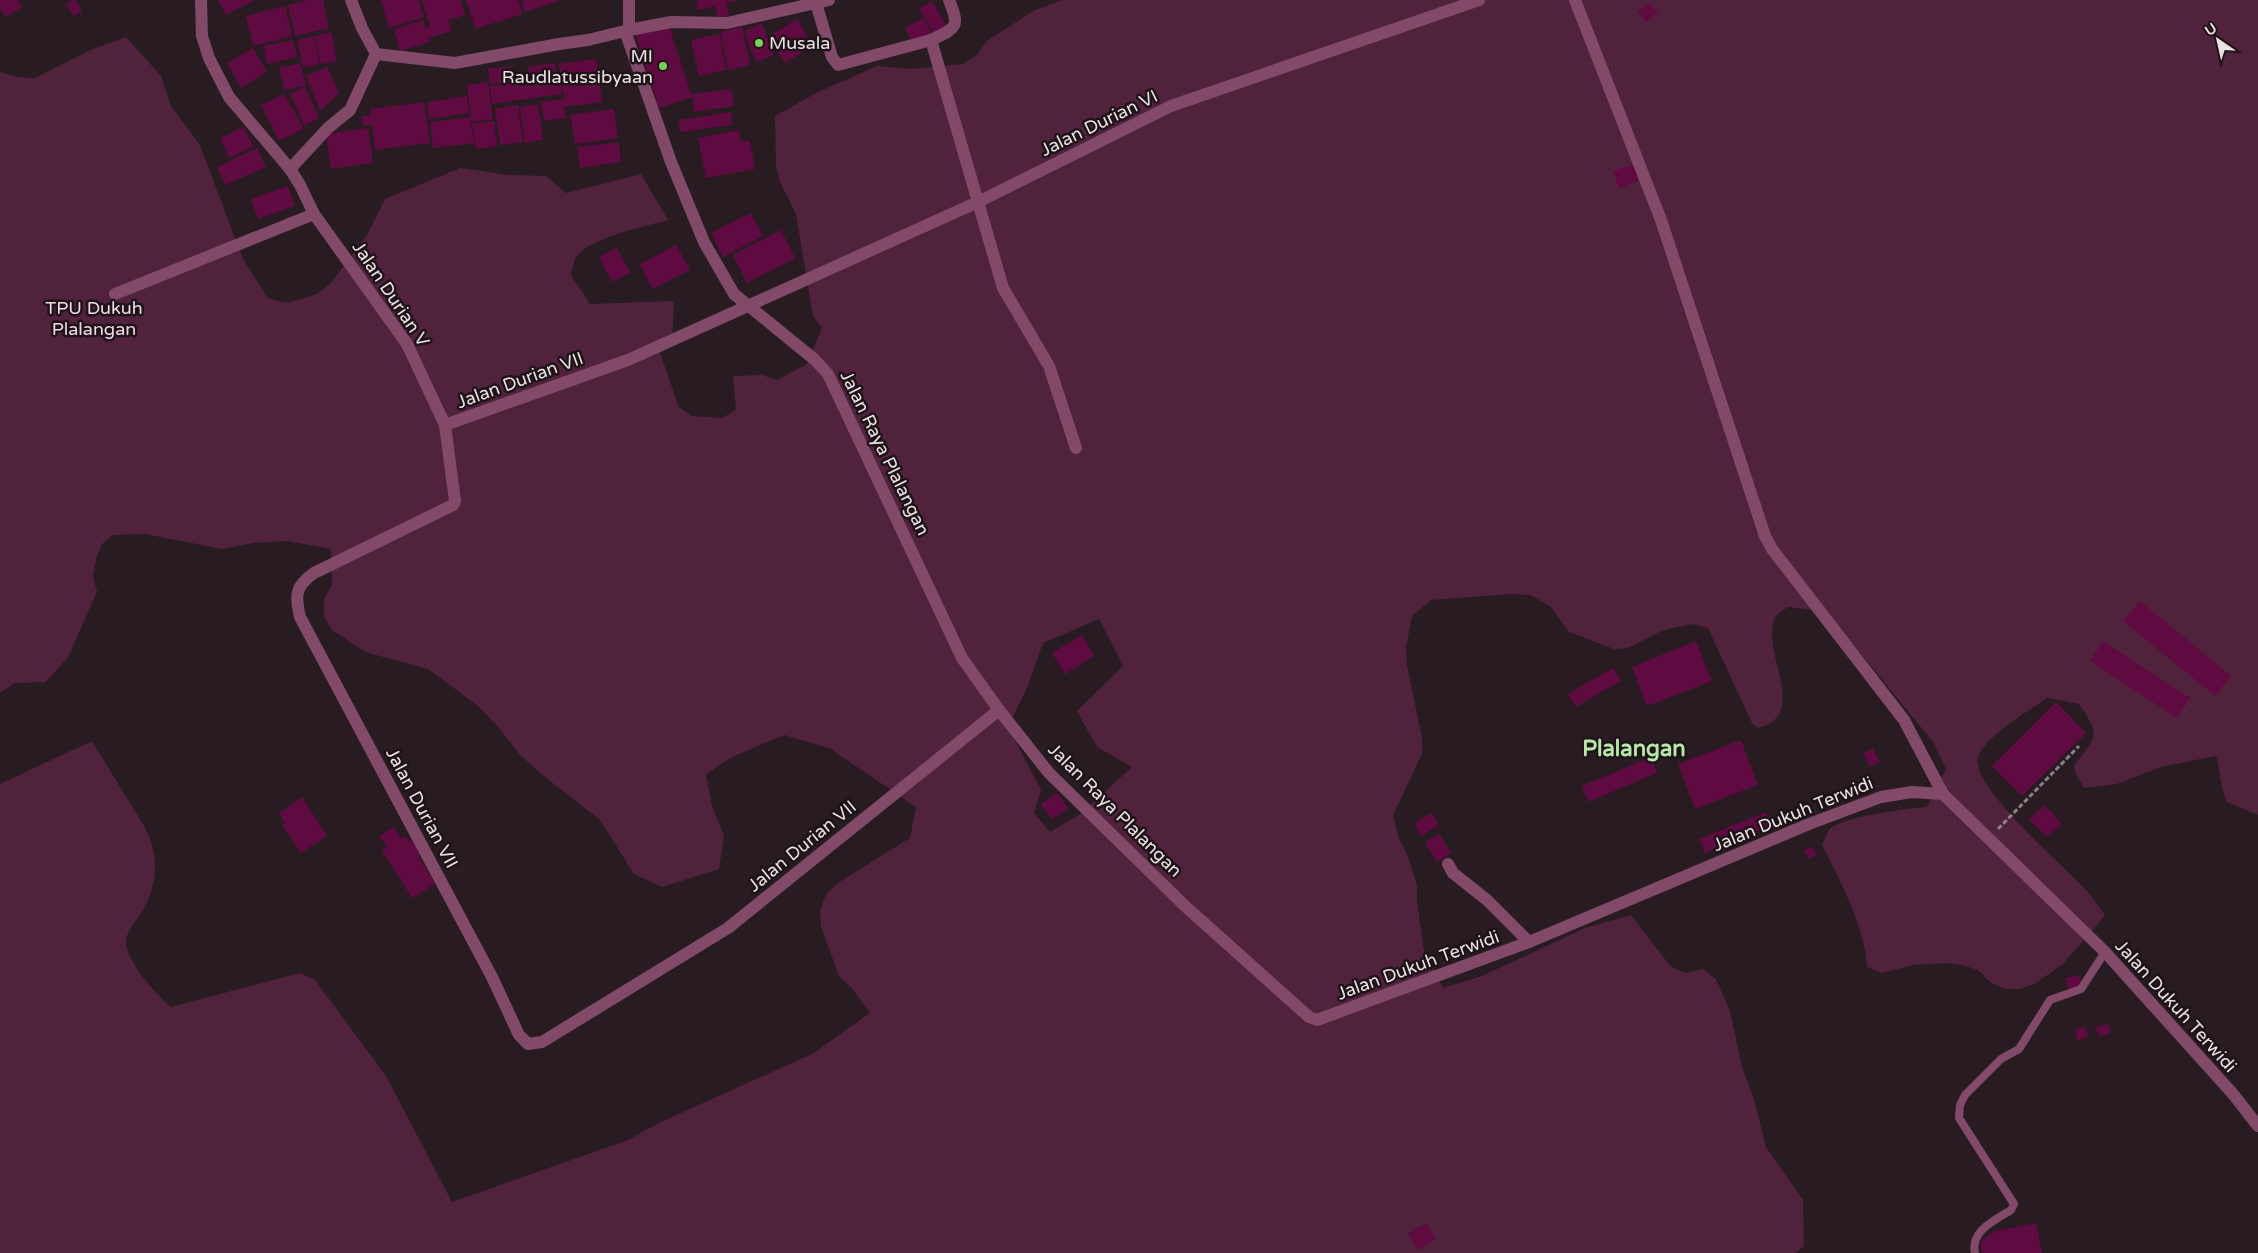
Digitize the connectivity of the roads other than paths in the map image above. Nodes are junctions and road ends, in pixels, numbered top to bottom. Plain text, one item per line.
1 (201, 0) edge
2 (352, 0) edge
3 (629, 0) edge
4 (829, 0) edge
5 (949, 0) edge
6 (1479, 0) edge
7 (1575, 0) edge
8 (816, 3) junction
9 (627, 30) junction
10 (932, 40) junction
11 (376, 54) junction
12 (290, 169) junction
13 (978, 202) junction
14 (314, 214) junction
15 (114, 294) dead end
16 (747, 306) junction
17 (445, 425) junction
18 (1076, 448) dead end
19 (999, 710) junction
20 (1943, 794) junction
21 (1448, 864) dead end
22 (1529, 942) junction
23 (2105, 952) junction
24 (1317, 1020) joint
25 (2258, 1126) edge
26 (1975, 1253) edge

1 - 12 street, Jalan Durian V
2 - 11 street
3 - 9 street, Jalan Raya Plalangan
4 - 8 street
5 - 10 street
6 - 13 street, Jalan Durian VI
7 - 20 street
8 - 9 street
8 - 10 street
9 - 11 street
9 - 16 street, Jalan Raya Plalangan
10 - 13 street
11 - 12 street
12 - 14 street, Jalan Durian V
13 - 16 street, Jalan Durian VI
13 - 18 street
14 - 15 street
14 - 17 street, Jalan Durian V
16 - 17 street, Jalan Durian VII
16 - 19 street, Jalan Raya Plalangan
17 - 19 street, Jalan Durian VII
19 - 24 street, Jalan Raya Plalangan
20 - 22 street, Jalan Dukuh Terwidi
20 - 23 street, Jalan Dukuh Terwidi
21 - 22 street
22 - 24 street, Jalan Dukuh Terwidi
23 - 25 street, Jalan Dukuh Terwidi
23 - 26 lane

